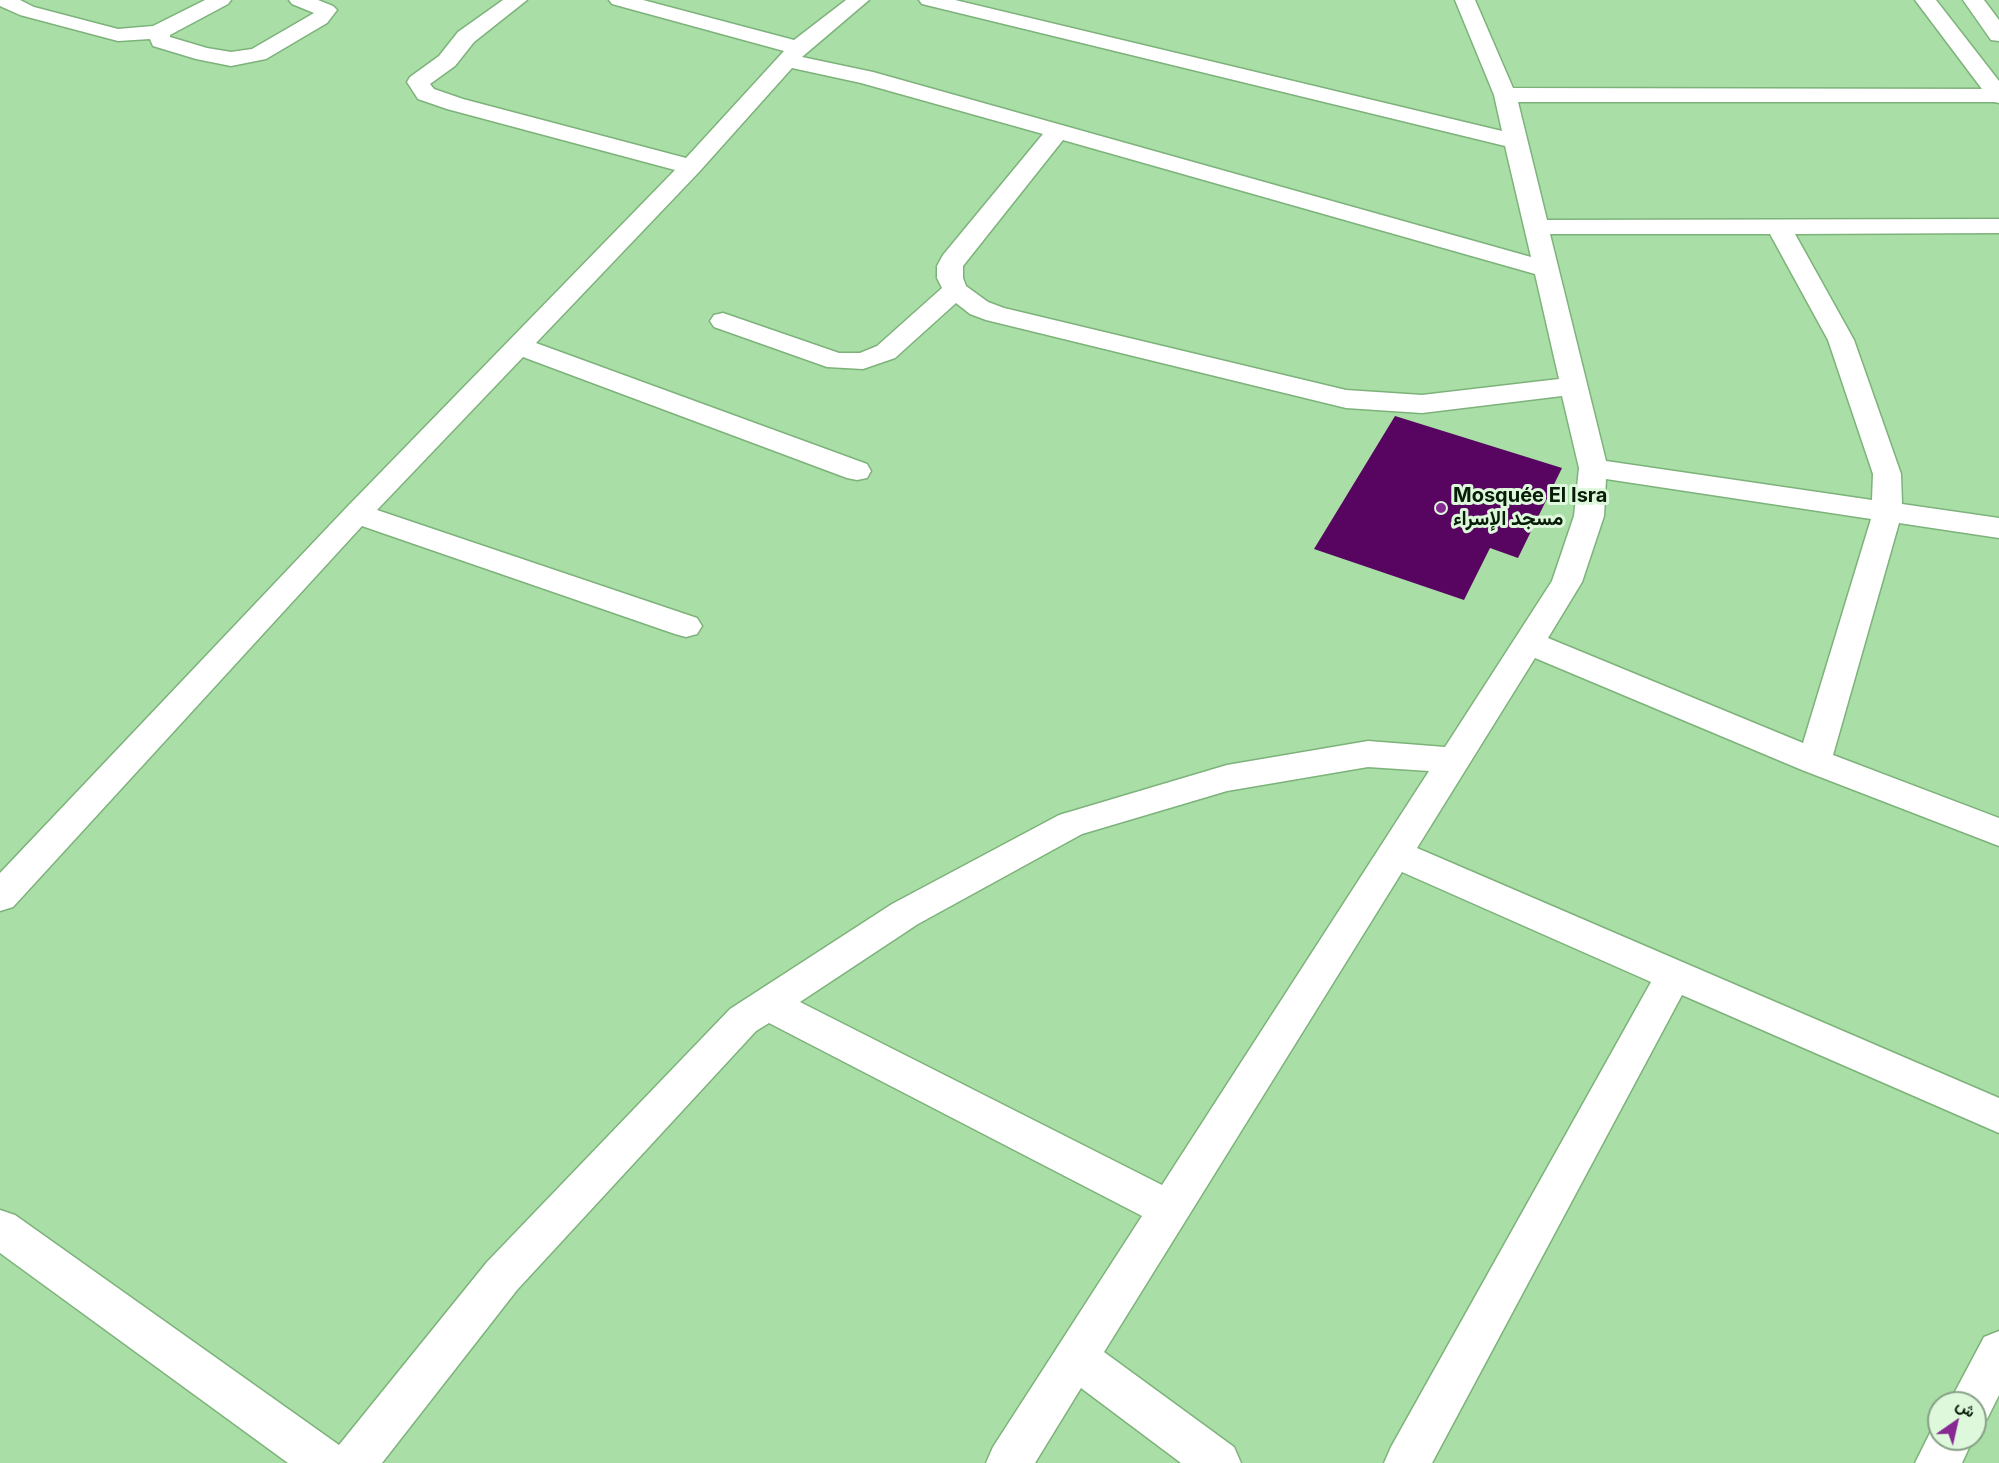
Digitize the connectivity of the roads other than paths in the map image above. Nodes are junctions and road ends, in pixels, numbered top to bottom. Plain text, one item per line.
1 (3, 0) edge
2 (220, 0) edge
3 (298, 0) edge
4 (517, 0) edge
5 (619, 0) edge
6 (859, 0) edge
7 (929, 0) edge
8 (1465, 0) edge
9 (1924, 0) edge
10 (1973, 0) edge
11 (159, 32) junction
12 (1999, 36) edge
13 (793, 55) junction
14 (1505, 95) junction
15 (1998, 96) edge
16 (1057, 132) junction
17 (1514, 141) junction
18 (691, 168) junction
19 (1999, 226) edge
20 (1535, 227) junction
21 (1779, 227) junction
22 (1545, 269) junction
23 (955, 290) junction
24 (723, 321) dead end
25 (519, 346) junction
26 (1573, 386) junction
27 (1593, 468) junction
28 (857, 471) dead end
29 (1887, 513) junction
30 (357, 514) junction
31 (1999, 528) edge
32 (686, 626) dead end
33 (1529, 642) junction
34 (1454, 760) junction
35 (1814, 761) junction
36 (1999, 832) edge
37 (1395, 854) junction
38 (0, 897) edge
39 (1675, 974) junction
40 (768, 1004) junction
41 (1999, 1116) edge
42 (1170, 1209) junction
43 (0, 1229) edge
44 (1999, 1352) edge
45 (1076, 1358) junction
46 (1978, 1391) edge
47 (326, 1463) edge
48 (354, 1463) edge
49 (1009, 1463) edge
50 (1218, 1463) edge
51 (1407, 1463) edge

1 - 11 street
2 - 11 street
3 - 11 street
4 - 18 street
5 - 13 street
6 - 13 street
7 - 17 street
8 - 14 street
9 - 15 street
10 - 12 street
13 - 16 street
13 - 18 street
14 - 15 street
14 - 17 street
16 - 22 street
16 - 23 street
17 - 20 street
18 - 25 street
19 - 21 street
20 - 21 street
20 - 22 street
21 - 29 street
22 - 26 street
23 - 24 street
23 - 26 street
25 - 28 street
25 - 30 street
26 - 27 street
27 - 29 street
27 - 33 street
29 - 31 street
29 - 35 street
30 - 32 street
30 - 38 street
33 - 34 street
33 - 35 street
34 - 37 street
34 - 40 street
35 - 36 street
37 - 39 street
37 - 42 street
39 - 41 street
39 - 51 street
40 - 42 street
40 - 48 street
42 - 45 street
43 - 47 street
44 - 46 street
45 - 49 street
45 - 50 street

